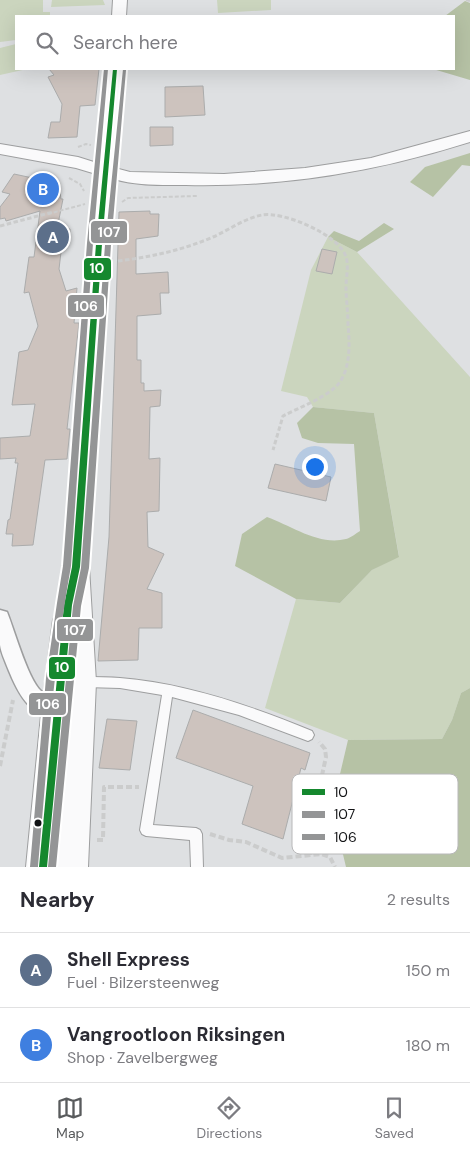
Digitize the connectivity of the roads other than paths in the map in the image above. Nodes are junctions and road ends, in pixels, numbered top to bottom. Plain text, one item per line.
1 (120, 0) edge
2 (119, 15) edge
3 (115, 70) edge
4 (470, 136) edge
5 (0, 149) edge
6 (105, 173) junction
7 (0, 619) edge
8 (168, 691) junction
9 (69, 694) junction
10 (308, 735) road end
11 (43, 867) edge
12 (71, 867) edge
13 (197, 867) edge

1 - 2 main road
3 - 6 main road
4 - 6 main road
5 - 6 main road
6 - 9 main road
7 - 9 street
8 - 9 lane
8 - 10 lane
8 - 13 lane
9 - 11 main road
9 - 12 main road

